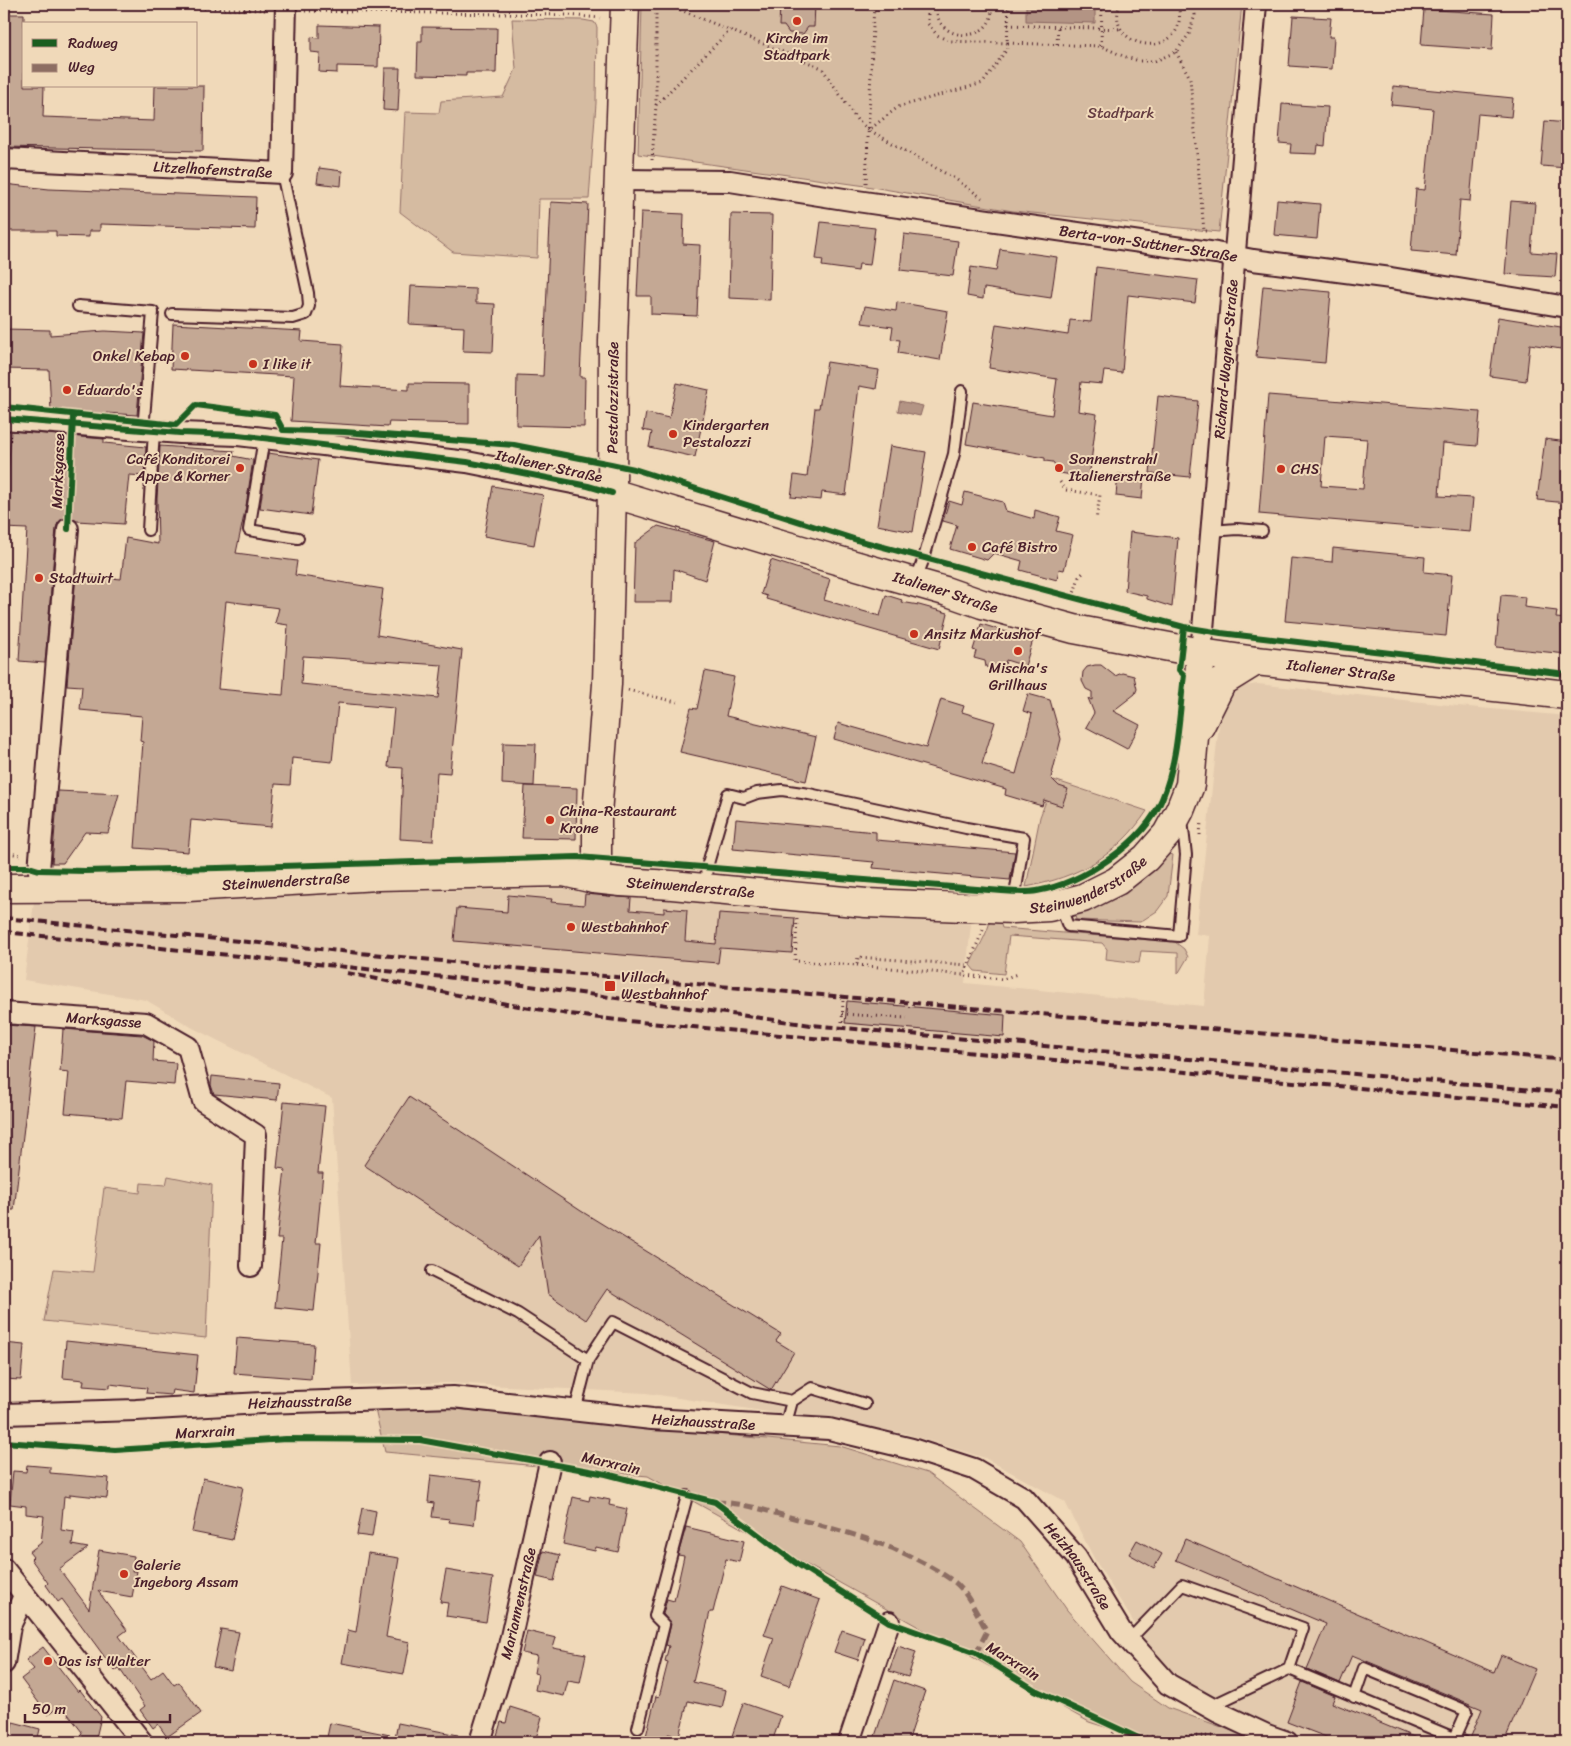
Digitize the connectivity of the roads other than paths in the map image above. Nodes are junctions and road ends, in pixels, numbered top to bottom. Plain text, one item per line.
1 (1256, 4) edge
2 (282, 7) edge
3 (617, 13) edge
4 (4, 159) edge
5 (282, 173) junction
6 (618, 180) junction
7 (1235, 256) junction
8 (78, 306) dead end
9 (1567, 307) edge
10 (172, 314) dead end
11 (962, 391) dead end
12 (4, 419) edge
13 (148, 431) junction
14 (264, 438) junction
15 (612, 493) junction
16 (68, 529) dead end
17 (148, 530) dead end
18 (1212, 531) junction
19 (1262, 531) dead end
20 (298, 538) dead end
21 (915, 583) junction
22 (1201, 653) junction
23 (1256, 661) junction
24 (1567, 696) edge
25 (1194, 736) junction
26 (1191, 813) junction
27 (36, 871) junction
28 (594, 879) junction
29 (4, 888) edge
30 (704, 888) junction
31 (1060, 904) junction
32 (1000, 908) junction
33 (4, 1013) edge
34 (251, 1266) dead end
35 (432, 1271) dead end
36 (588, 1360) junction
37 (792, 1401) junction
38 (865, 1404) dead end
39 (575, 1411) junction
40 (4, 1414) edge
41 (785, 1427) junction
42 (550, 1462) dead end
43 (687, 1496) dead end
44 (4, 1569) edge
45 (24, 1596) junction
46 (889, 1622) dead end
47 (1129, 1640) junction
48 (4, 1663) edge
49 (1289, 1669) junction
50 (1354, 1697) junction
51 (1208, 1707) junction
52 (638, 1728) dead end
53 (1459, 1740) edge
54 (142, 1742) edge
55 (480, 1742) edge
56 (849, 1742) edge
57 (1287, 1742) edge

1 - 7 street, Richard-Wagner-Straße
2 - 5 street, Litzelhofenstraße
3 - 6 street, Pestalozzistraße
4 - 5 street, Litzelhofenstraße
5 - 10 lane
6 - 7 street, Berta-von-Suttner-Straße
6 - 15 street, Pestalozzistraße
7 - 9 street, Berta-von-Suttner-Straße
7 - 18 street, Richard-Wagner-Straße
8 - 13 lane
11 - 21 lane
12 - 13 street, Italiener Straße
13 - 14 street, Italiener Straße
13 - 17 lane
14 - 15 street, Italiener Straße
14 - 20 lane
15 - 21 street, Italiener Straße
15 - 28 street, Pestalozzistraße
16 - 27 street, Marksgasse
18 - 19 lane
18 - 22 street, Richard-Wagner-Straße
21 - 22 street, Italiener Straße
22 - 23 street, Italiener Straße
22 - 25 street, Steinwenderstraße
23 - 24 street, Italiener Straße
23 - 25 street
25 - 26 street, Steinwenderstraße
26 - 31 street, Steinwenderstraße
26 - 31 lane
27 - 28 street, Steinwenderstraße
27 - 29 street, Steinwenderstraße
28 - 30 street, Steinwenderstraße
30 - 32 street, Steinwenderstraße
30 - 32 lane
31 - 32 street, Steinwenderstraße
33 - 34 street, Marksgasse
35 - 36 lane
36 - 37 lane
36 - 39 lane
37 - 38 lane
37 - 41 lane
39 - 40 street, Heizhausstraße
39 - 41 street, Heizhausstraße
41 - 47 street, Heizhausstraße
42 - 55 street, Mariannenstraße
43 - 52 lane
44 - 45 street
45 - 48 street
45 - 54 street
46 - 56 street
47 - 49 lane
47 - 51 street, Heizhausstraße
49 - 50 lane
49 - 51 lane
50 - 53 lane
50 - 53 lane
51 - 57 street, Heizhausstraße

